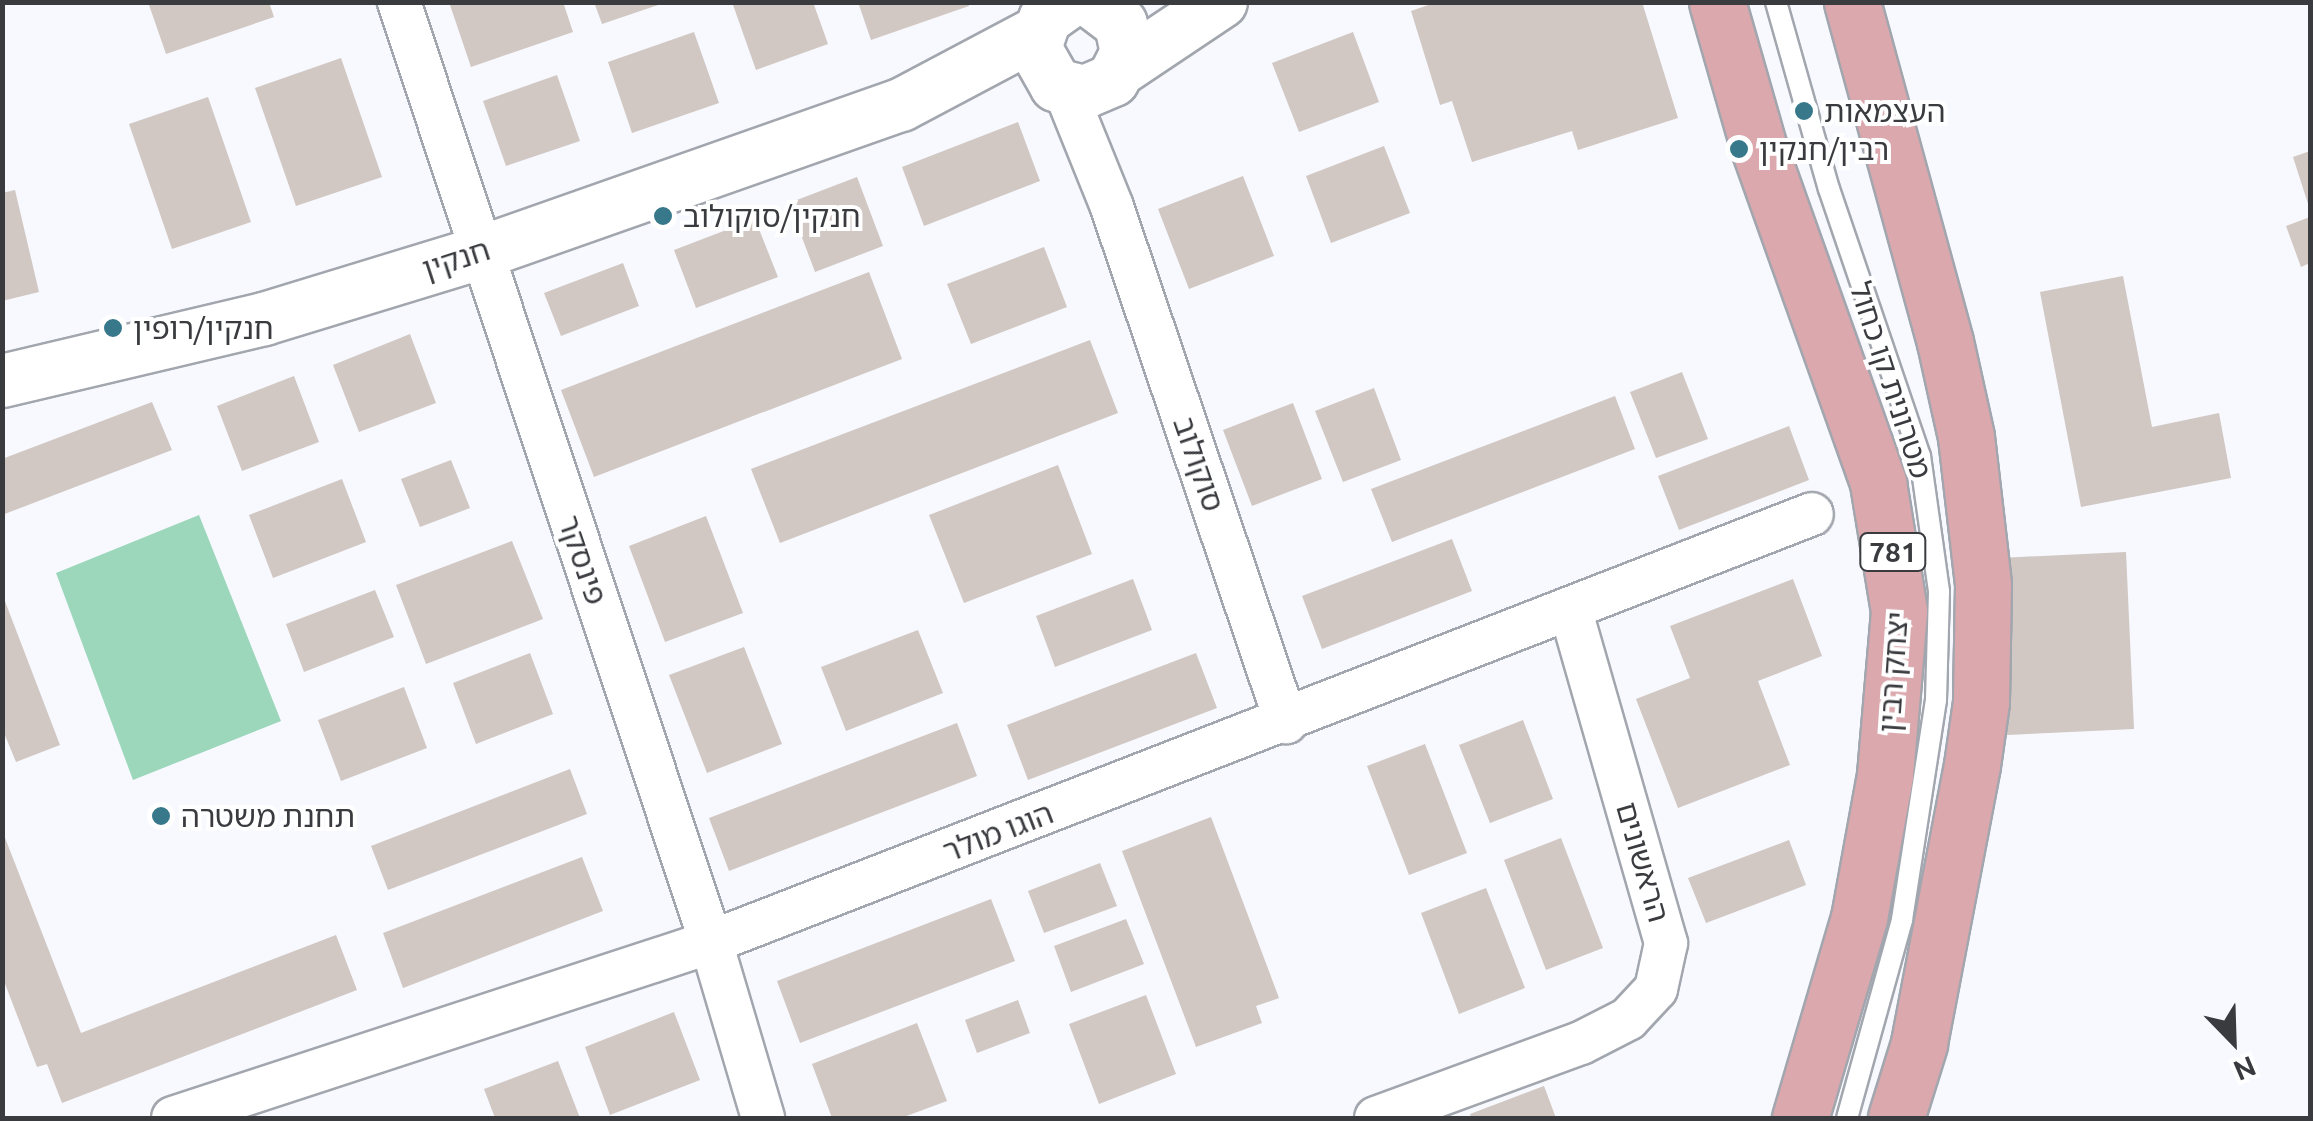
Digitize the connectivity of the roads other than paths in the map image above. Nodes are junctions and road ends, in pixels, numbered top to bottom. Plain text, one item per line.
1 (398, 2) edge
2 (1204, 2) edge
3 (1220, 2) edge
4 (1717, 2) edge
5 (1776, 2) edge
6 (1852, 2) edge
7 (1083, 9) edge
8 (1089, 80) junction
9 (901, 105) junction
10 (480, 252) junction
11 (2, 381) edge
12 (1812, 514) dead end
13 (1570, 609) junction
14 (1286, 722) junction
15 (711, 942) junction
16 (173, 1118) edge
17 (763, 1118) edge
18 (1376, 1118) edge
19 (1800, 1118) edge
20 (1847, 1118) edge
21 (1896, 1118) edge

1 - 10 street, פינסקר
2 - 7 street
3 - 8 street, חנקין
4 - 19 main road, יצחק רבין / 781
5 - 20 lane, מטרונית קו כחול
6 - 21 main road
7 - 8 street
7 - 8 street
7 - 9 street, חנקין
8 - 9 street, חנקין
8 - 14 street, סוקולוב
9 - 10 street, חנקין
10 - 11 street, חנקין
10 - 15 street, פינסקר
12 - 13 street, הוגו מולר
13 - 14 street, הוגו מולר
13 - 18 street, הראשונים
14 - 15 street, הוגו מולר
15 - 16 street, הוגו מולר
15 - 17 street, פינסקר

